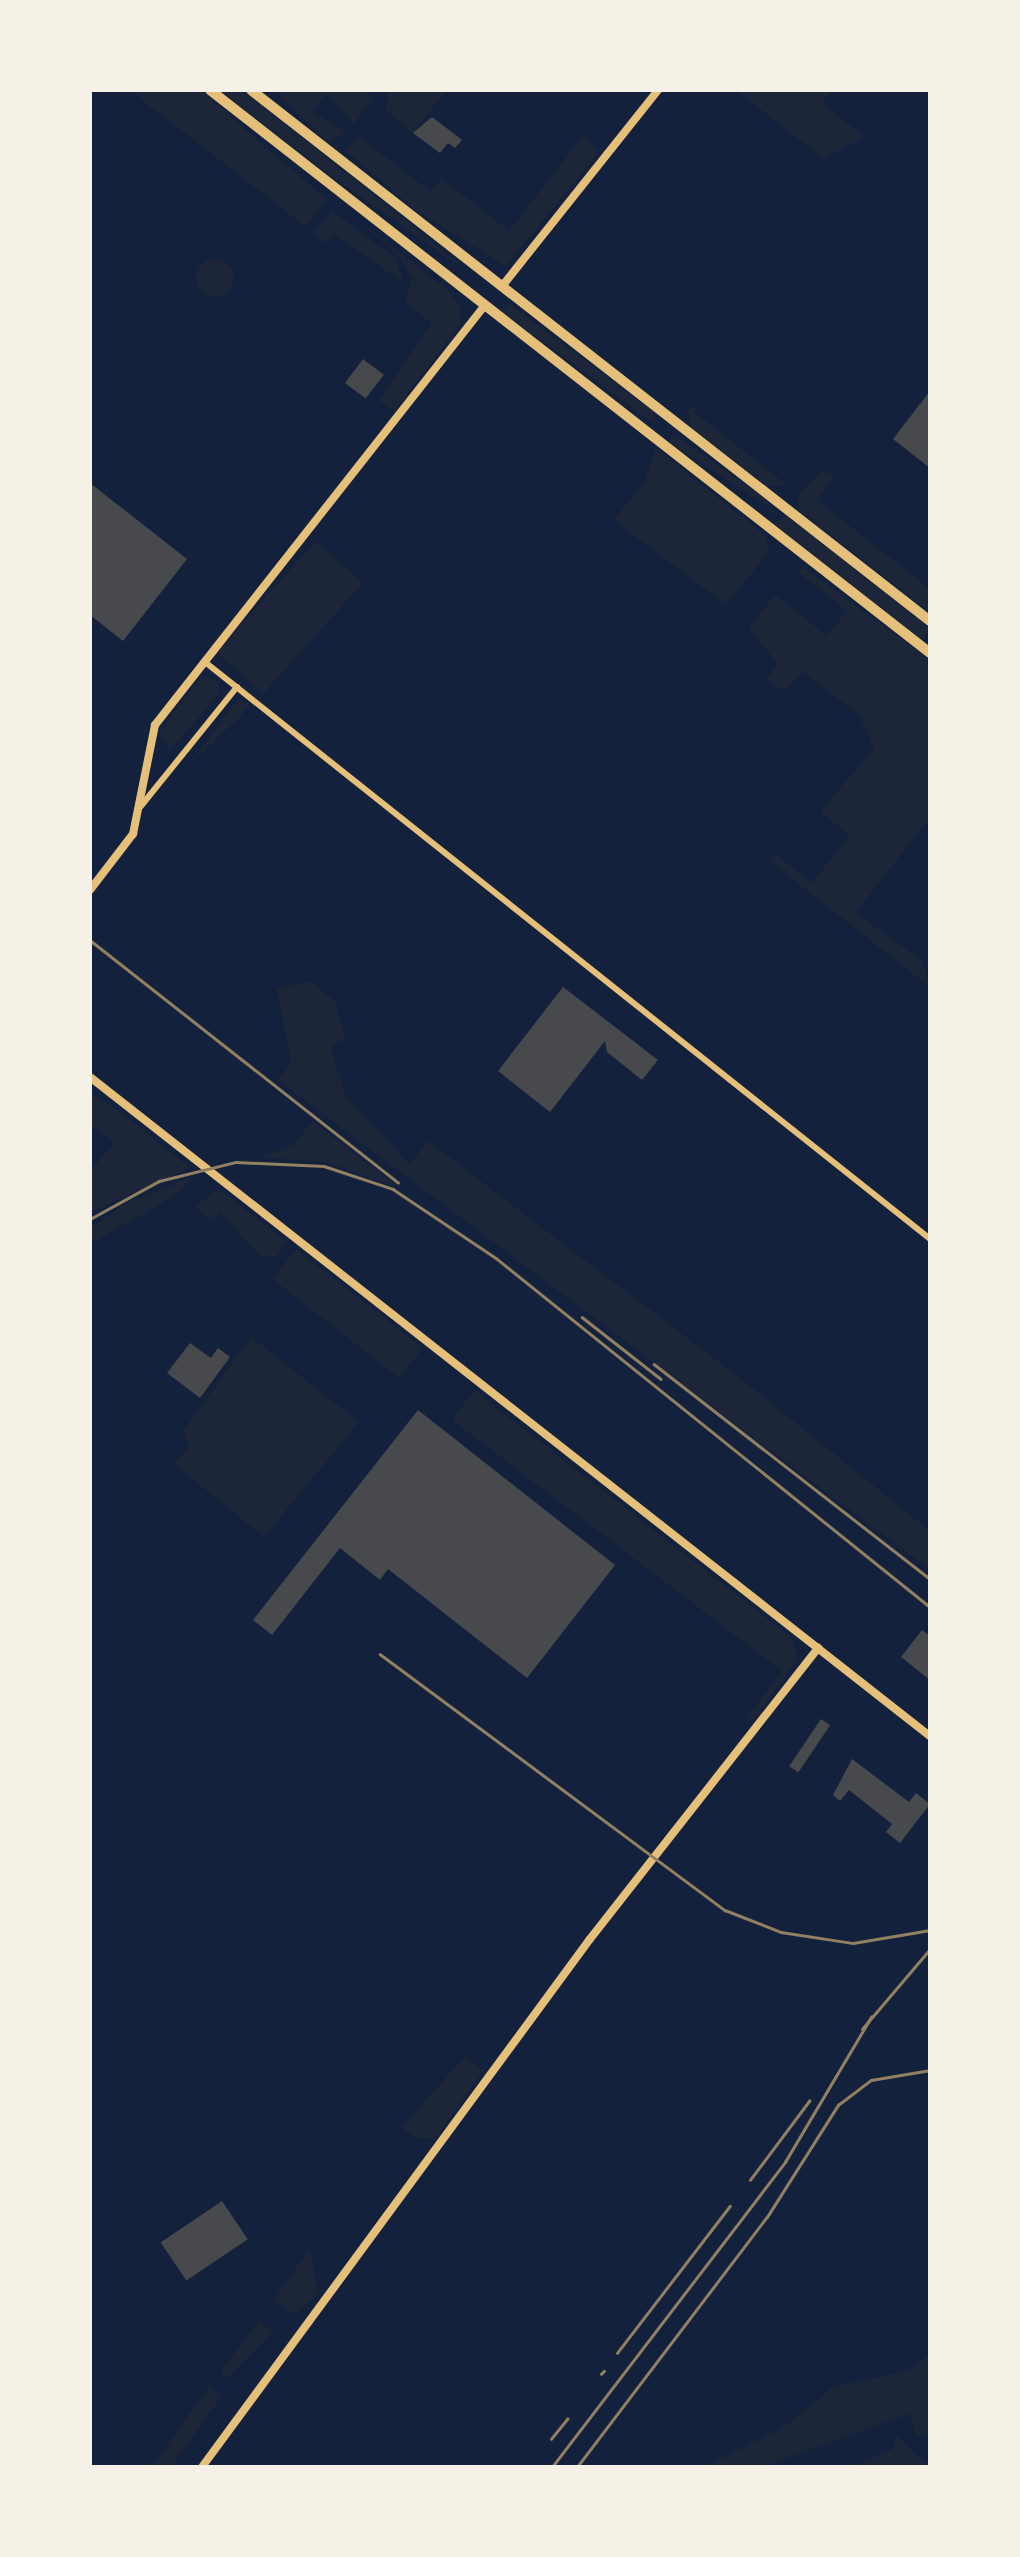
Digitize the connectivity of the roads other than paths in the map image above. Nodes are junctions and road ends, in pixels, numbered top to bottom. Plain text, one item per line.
1 (210, 90) edge
2 (252, 90) edge
3 (658, 90) edge
4 (503, 285) junction
5 (486, 305) junction
6 (676, 422) junction
7 (657, 440) junction
8 (779, 503) junction
9 (764, 523) junction
10 (930, 621) edge
11 (930, 653) edge
12 (205, 662) junction
13 (238, 687) junction
14 (142, 806) junction
15 (90, 890) edge
16 (90, 1076) edge
17 (930, 1239) edge
18 (818, 1648) junction
19 (930, 1736) edge
20 (202, 2467) edge

1 - 5 main road
2 - 4 main road
3 - 4 street
4 - 5 main road
4 - 6 main road
5 - 7 main road
5 - 12 street
6 - 7 main road
6 - 8 main road
7 - 9 main road
8 - 9 main road
8 - 10 main road
9 - 11 main road
12 - 13 street
12 - 14 street
13 - 14 street
13 - 17 street
14 - 15 street
16 - 18 street
18 - 19 street
18 - 20 street

